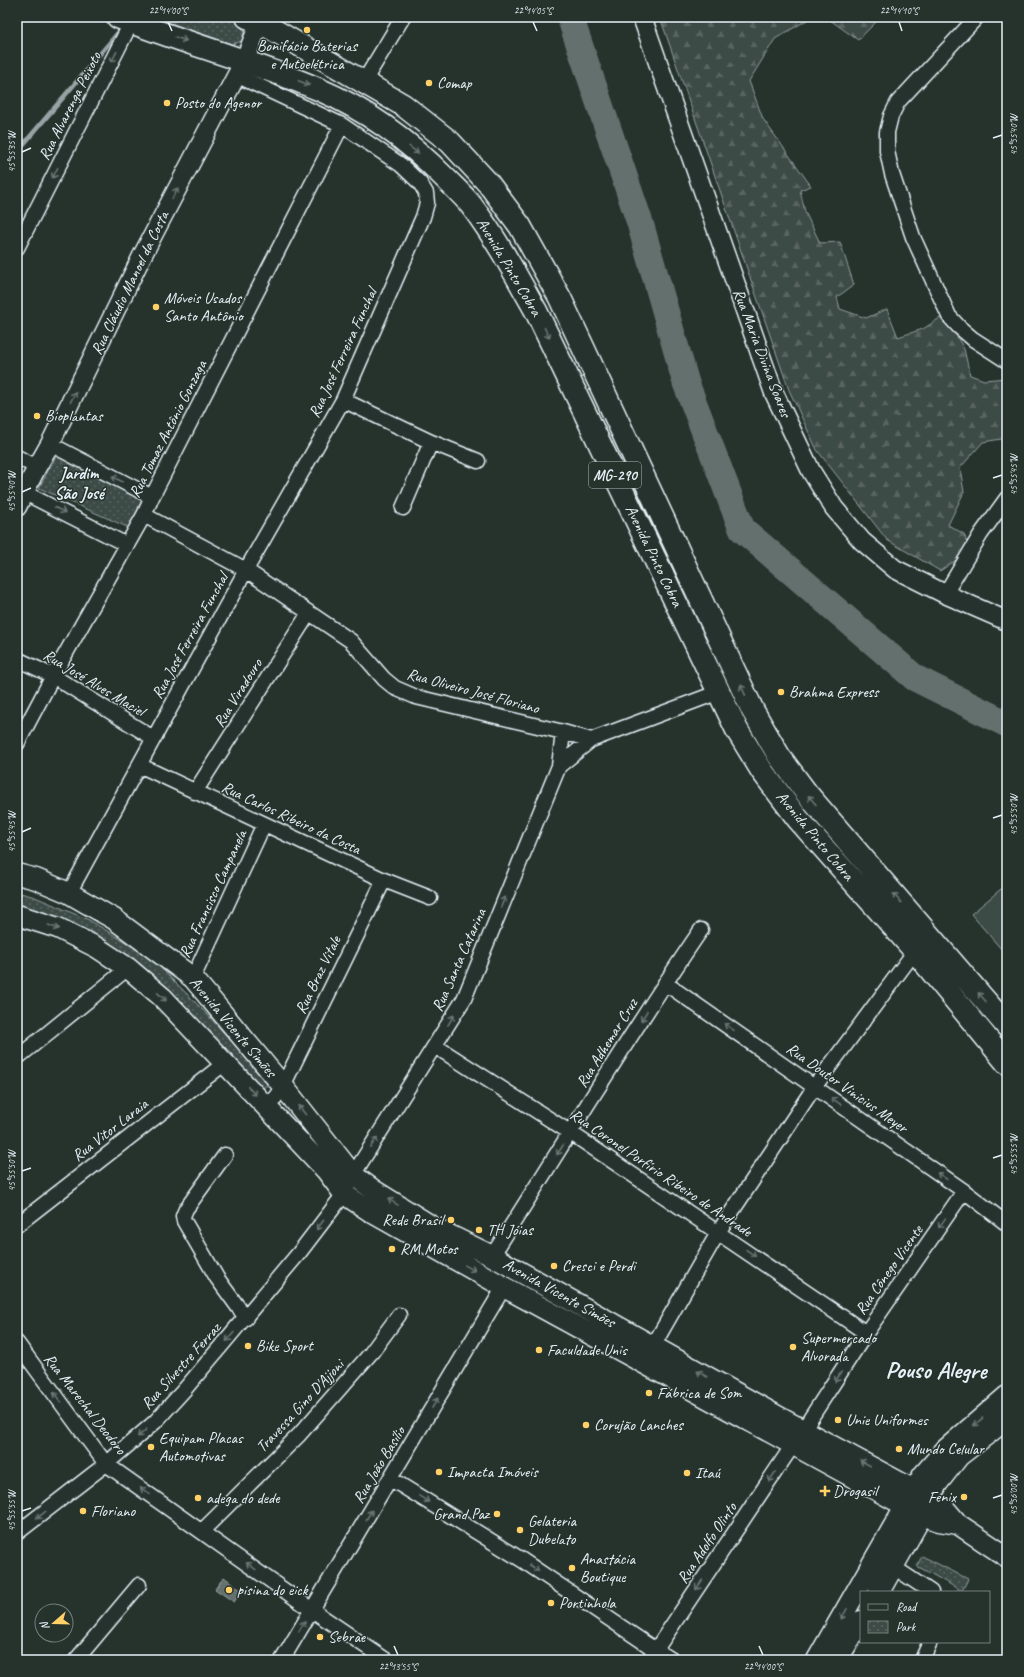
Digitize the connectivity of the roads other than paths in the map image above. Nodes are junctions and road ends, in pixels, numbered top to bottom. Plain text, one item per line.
1 (403, 17) edge
2 (642, 17) edge
3 (977, 17) edge
4 (128, 19) edge
5 (254, 19) edge
6 (240, 68) junction
7 (363, 83) junction
8 (342, 125) junction
9 (17, 248) edge
10 (1007, 361) edge
11 (343, 400) junction
12 (431, 442) junction
13 (50, 444) junction
14 (17, 457) edge
15 (478, 461) dead end
16 (36, 467) junction
17 (152, 497) junction
18 (1007, 498) edge
19 (21, 500) edge
20 (404, 508) dead end
21 (144, 515) junction
22 (127, 544) junction
23 (246, 570) junction
24 (945, 594) junction
25 (309, 613) junction
26 (1007, 621) edge
27 (17, 659) edge
28 (53, 676) junction
29 (720, 692) junction
30 (563, 732) junction
31 (153, 738) junction
32 (591, 740) junction
33 (17, 744) edge
34 (139, 765) junction
35 (559, 766) junction
36 (195, 792) junction
37 (264, 824) junction
38 (17, 874) edge
39 (384, 880) junction
40 (69, 893) junction
41 (430, 898) dead end
42 (17, 915) edge
43 (701, 930) dead end
44 (915, 951) junction
45 (128, 968) junction
46 (193, 978) junction
47 (665, 983) junction
48 (1007, 1026) edge
49 (435, 1046) junction
50 (17, 1058) edge
51 (1006, 1059) edge
52 (225, 1063) junction
53 (283, 1086) junction
54 (815, 1086) junction
55 (268, 1108) junction
56 (571, 1133) junction
57 (225, 1155) dead end
58 (353, 1175) junction
59 (964, 1191) junction
60 (344, 1194) junction
61 (1007, 1224) edge
62 (17, 1225) edge
63 (719, 1231) junction
64 (492, 1256) junction
65 (504, 1287) junction
66 (399, 1315) dead end
67 (246, 1318) junction
68 (866, 1332) junction
69 (17, 1343) edge
70 (653, 1346) junction
71 (1007, 1396) edge
72 (1007, 1418) edge
73 (798, 1438) junction
74 (106, 1464) junction
75 (391, 1479) junction
76 (917, 1503) junction
77 (202, 1531) junction
78 (17, 1533) edge
79 (877, 1555) junction
80 (1007, 1557) edge
81 (893, 1567) junction
82 (139, 1585) dead end
83 (880, 1591) edge
84 (929, 1591) edge
85 (312, 1610) junction
86 (860, 1623) edge
87 (930, 1643) edge
88 (652, 1655) edge
89 (76, 1660) edge
90 (282, 1660) edge
91 (386, 1660) edge
92 (672, 1660) edge
93 (817, 1660) edge
94 (837, 1660) edge
95 (922, 1660) edge

1 - 7 street
2 - 24 street, Rua Maria Divina Soares
3 - 10 street
4 -> 6 highway, Avenida Pinto Cobra / MG-290
4 -> 9 street, Rua Alvarenga Peixoto
5 - 6 street, Avenida Pinto Cobra
5 - 7 highway, Avenida Pinto Cobra / MG-290
6 - 8 street, Rua José Ferreira Funchal
13 -> 6 street, Rua Cláudio Manoel da Costa
6 -> 29 highway, Avenida Pinto Cobra / MG-290
48 -> 7 highway, Avenida Pinto Cobra / MG-290
8 - 11 street, Rua José Ferreira Funchal
8 - 17 street, Rua Tomaz Antônio Gonzaga
11 - 12 street
11 - 23 street, Rua José Ferreira Funchal
12 - 15 street
12 - 20 street
13 - 16 street, Rua Cláudio Manoel da Costa
17 -> 13 street
14 - 16 street
16 - 19 street, Rua Cláudio Manoel da Costa
17 - 21 street, Rua Tomaz Antônio Gonzaga
18 - 24 street
19 -> 22 street
21 - 22 street, Rua Tomaz Antônio Gonzaga
21 - 23 street, Rua Oliveiro José Floriano
22 - 28 street, Rua Tomaz Antônio Gonzaga
23 - 25 street, Rua Oliveiro José Floriano
23 - 31 street, Rua José Ferreira Funchal
24 - 26 street, Rua Maria Divina Soares
25 - 30 street, Rua Oliveiro José Floriano
25 - 36 street, Rua Viradouro
27 - 28 street, Rua José Alves Maciel
28 - 31 street, Rua José Alves Maciel
28 - 33 street, Rua Tomaz Antônio Gonzaga
29 - 32 street
29 - 44 highway, Avenida Pinto Cobra / MG-290
30 - 32 street, Rua Oliveiro José Floriano
30 - 35 street, Rua Santa Catarina
31 - 34 street, Rua José Ferreira Funchal
32 - 35 street, Rua Santa Catarina
34 - 36 street, Rua Carlos Ribeiro da Costa
34 - 40 street, Rua José Ferreira Funchal
49 -> 35 street, Rua Santa Catarina
36 - 37 street, Rua Carlos Ribeiro da Costa
37 - 39 street, Rua Carlos Ribeiro da Costa
37 - 46 street, Rua Francisco Campanela
38 - 40 main road, Avenida Vicente Simões
39 - 41 street, Rua Carlos Ribeiro da Costa
39 - 53 street, Rua Braz Vitale
40 - 46 main road, Avenida Vicente Simões
42 -> 45 main road, Avenida Vicente Simões
43 - 47 street, Rua Adhemar Cruz
44 - 51 highway, Avenida Pinto Cobra / MG-290
44 - 54 street
45 - 50 street
45 -> 52 main road, Avenida Vicente Simões
46 - 53 main road, Avenida Vicente Simões
54 -> 47 street, Rua Doutor Vinicius Meyer
47 -> 56 street, Rua Adhemar Cruz
49 - 56 street, Rua Coronel Porfírio Ribeiro de Andrade
58 -> 49 street, Rua Santa Catarina
52 -> 55 main road, Avenida Vicente Simões
52 - 62 street, Rua Vitor Laraia
53 - 55 street, Avenida Vicente Simões
58 -> 53 main road, Avenida Vicente Simões
59 -> 54 street, Rua Doutor Vinicius Meyer
54 - 63 street
55 - 60 main road, Avenida Vicente Simões
56 - 63 street, Rua Coronel Porfírio Ribeiro de Andrade
56 -> 64 street, Rua Adhemar Cruz
57 - 67 street
58 - 60 street
64 -> 58 main road, Avenida Vicente Simões
59 - 61 street, Rua Doutor Vinicius Meyer
59 -> 68 street, Rua Cônego Vicente
60 -> 65 main road, Avenida Vicente Simões
60 -> 67 street, Rua Silvestre Ferraz
63 -> 68 street, Rua Coronel Porfírio Ribeiro de Andrade
63 - 70 street
64 - 70 main road, Avenida Vicente Simões
65 - 73 main road, Avenida Vicente Simões
75 -> 65 street, Rua João Basílio
66 - 77 street, Travessa Gino D'Ajjoni
67 -> 74 street, Rua Silvestre Ferraz
68 -> 73 street, Rua Cônego Vicente
74 -> 69 street, Rua Marechal Deodoro
73 -> 70 main road, Avenida Vicente Simões
71 -> 76 main road
72 - 76 main road
73 - 76 main road, Avenida Vicente Simões
73 -> 88 street, Rua Adolfo Olinto
77 -> 74 street, Rua Marechal Deodoro
74 -> 78 street, Rua Silvestre Ferraz
85 -> 75 street, Rua João Basílio
75 -> 88 street
76 - 79 main road
76 - 80 main road, Avenida Vicente Simões
76 - 81 main road
85 -> 77 street, Rua Marechal Deodoro
79 - 81 street
79 -> 93 main road
81 - 83 main road
81 - 84 street
82 - 89 street
90 -> 85 street, Rua João Basílio
85 - 91 street, Rua Marechal Deodoro
86 - 94 main road
87 - 95 street
88 - 92 street

